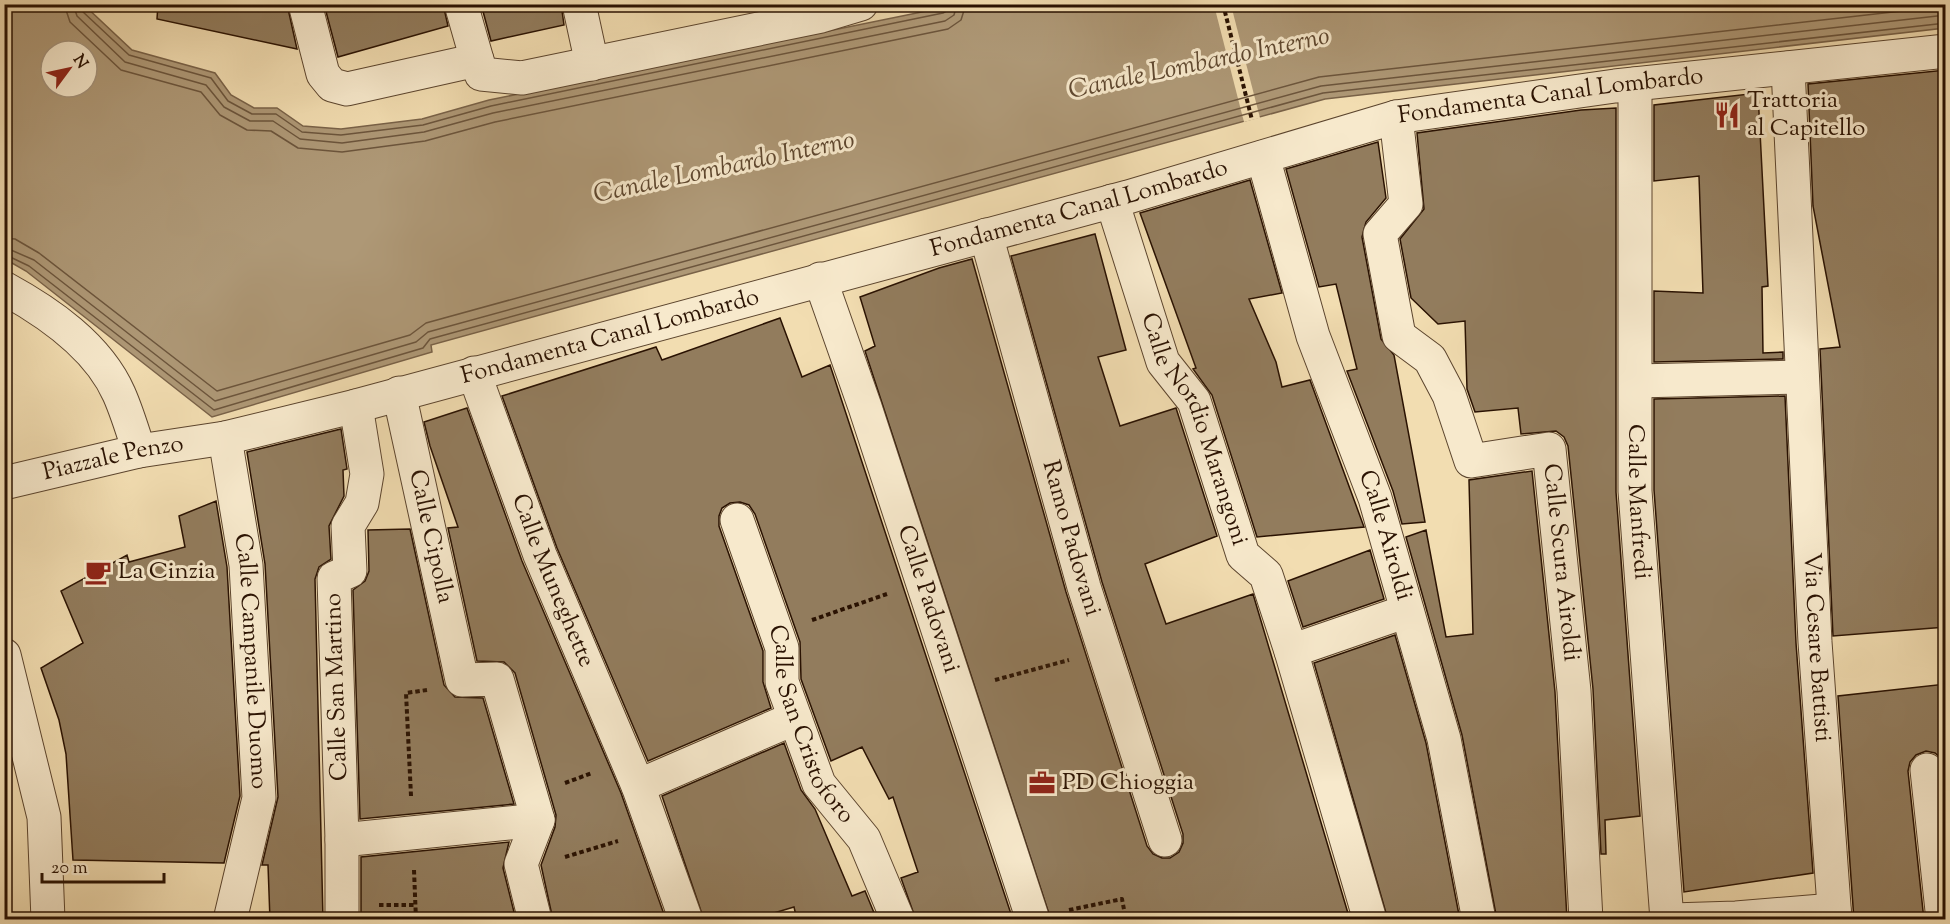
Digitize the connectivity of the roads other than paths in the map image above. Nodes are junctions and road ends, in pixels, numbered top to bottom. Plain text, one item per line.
1 (305, 4) edge
2 (460, 4) edge
3 (579, 4) edge
4 (861, 4) edge
5 (820, 10) edge
6 (1946, 51) edge
7 (477, 60) junction
8 (592, 64) junction
9 (1788, 68) junction
10 (1635, 84) junction
11 (1396, 117) junction
12 (1263, 157) junction
13 (1112, 201) junction
14 (986, 234) junction
15 (820, 279) junction
16 (4, 288) edge
17 (474, 373) junction
18 (1802, 377) junction
19 (1636, 381) junction
20 (399, 393) junction
21 (356, 406) junction
22 (225, 438) junction
23 (139, 451) junction
24 (4, 483) edge
25 (737, 520) dead end
26 (1407, 610) junction
27 (1291, 651) junction
28 (4, 655) edge
29 (795, 718) junction
30 (1927, 770) dead end
31 (632, 773) junction
32 (534, 808) junction
33 (342, 840) junction
34 (1164, 840) dead end
35 (1835, 915) edge
36 (1033, 918) edge
37 (48, 920) edge
38 (230, 920) edge
39 (342, 920) edge
40 (535, 920) edge
41 (686, 920) edge
42 (898, 920) edge
43 (1370, 920) edge
44 (1479, 920) edge
45 (1586, 920) edge
46 (1667, 920) edge
47 (1672, 920) edge
48 (1943, 920) edge

1 - 7 street
2 - 7 street
3 - 8 street
4 - 5 street
5 - 8 street
6 - 9 street, Fondamenta Canal Lombardo
7 - 8 street
9 - 10 street, Fondamenta Canal Lombardo
9 - 18 street, Via Cesare Battisti
10 - 11 street, Fondamenta Canal Lombardo
10 - 19 street, Calle Manfredi
11 - 12 street, Fondamenta Canal Lombardo
11 - 45 street, Calle Scura Airoldi
12 - 13 street, Fondamenta Canal Lombardo
12 - 26 street, Calle Airoldi
13 - 14 street, Fondamenta Canal Lombardo
13 - 27 street, Calle Nordio Marangoni
14 - 15 street, Fondamenta Canal Lombardo
14 - 34 street, Ramo Padovani
15 - 17 street, Fondamenta Canal Lombardo
15 - 36 street, Calle Padovani
16 - 23 street
17 - 20 street, Fondamenta Canal Lombardo
17 - 31 street, Calle Muneghette
18 - 19 street
18 - 35 street, Via Cesare Battisti
19 - 46 street, Calle Manfredi
20 - 21 street, Fondamenta Canal Lombardo
20 - 32 street, Calle Cipolla
21 - 22 street, Fondamenta Canal Lombardo
21 - 33 street, Calle San Martino
22 - 23 street, Piazzale Penzo
22 - 38 street, Calle Campanile Duomo
23 - 24 street, Piazzale Penzo
25 - 29 street, Calle San Cristoforo
26 - 27 street
26 - 44 street, Calle Airoldi
27 - 43 street, Calle Nordio Marangoni
28 - 37 street
29 - 31 street
29 - 42 street, Calle San Cristoforo
30 - 48 street
31 - 41 street, Calle Muneghette
32 - 33 street
32 - 40 street
33 - 39 street, Calle San Martino
35 - 47 street

